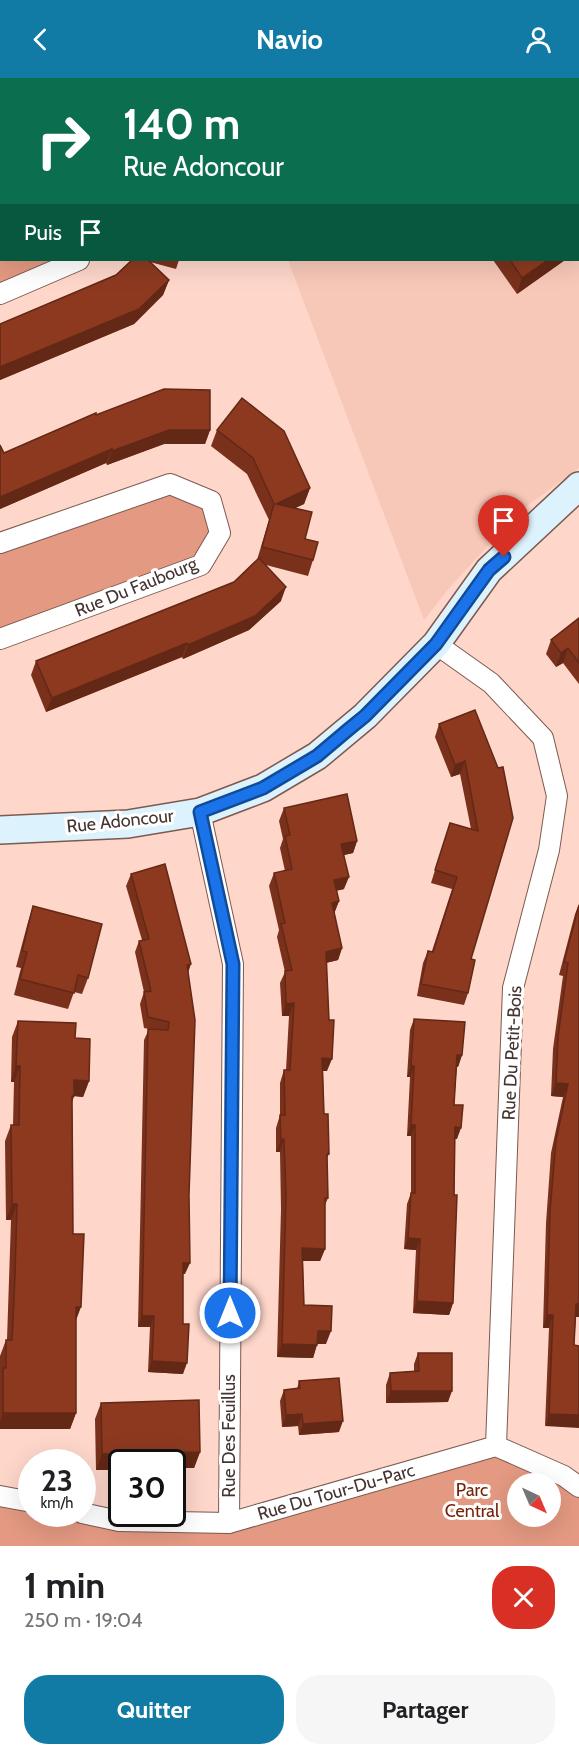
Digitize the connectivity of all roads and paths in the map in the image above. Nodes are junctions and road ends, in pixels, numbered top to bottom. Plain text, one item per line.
1 (78, 261) edge
2 (0, 294) edge
3 (579, 486) edge
4 (0, 543) edge
5 (0, 639) edge
6 (436, 644) junction
7 (200, 812) junction
8 (0, 830) edge
9 (496, 1446) junction
10 (579, 1487) edge
11 (0, 1496) edge
12 (18, 1499) edge
13 (96, 1516) edge
14 (229, 1523) junction

1 - 2 street
3 - 6 street, Rue Adoncour
4 - 5 street, Rue Du Faubourg
6 - 7 street, Rue Adoncour
6 - 9 street, Rue Du Petit-Bois
7 - 8 street, Rue Adoncour
7 - 14 street, Rue Des Feuillus
9 - 10 street
9 - 14 street, Rue Du Tour-Du-Parc
11 - 12 street
13 - 14 street, Rue Du Tour-Du-Parc

